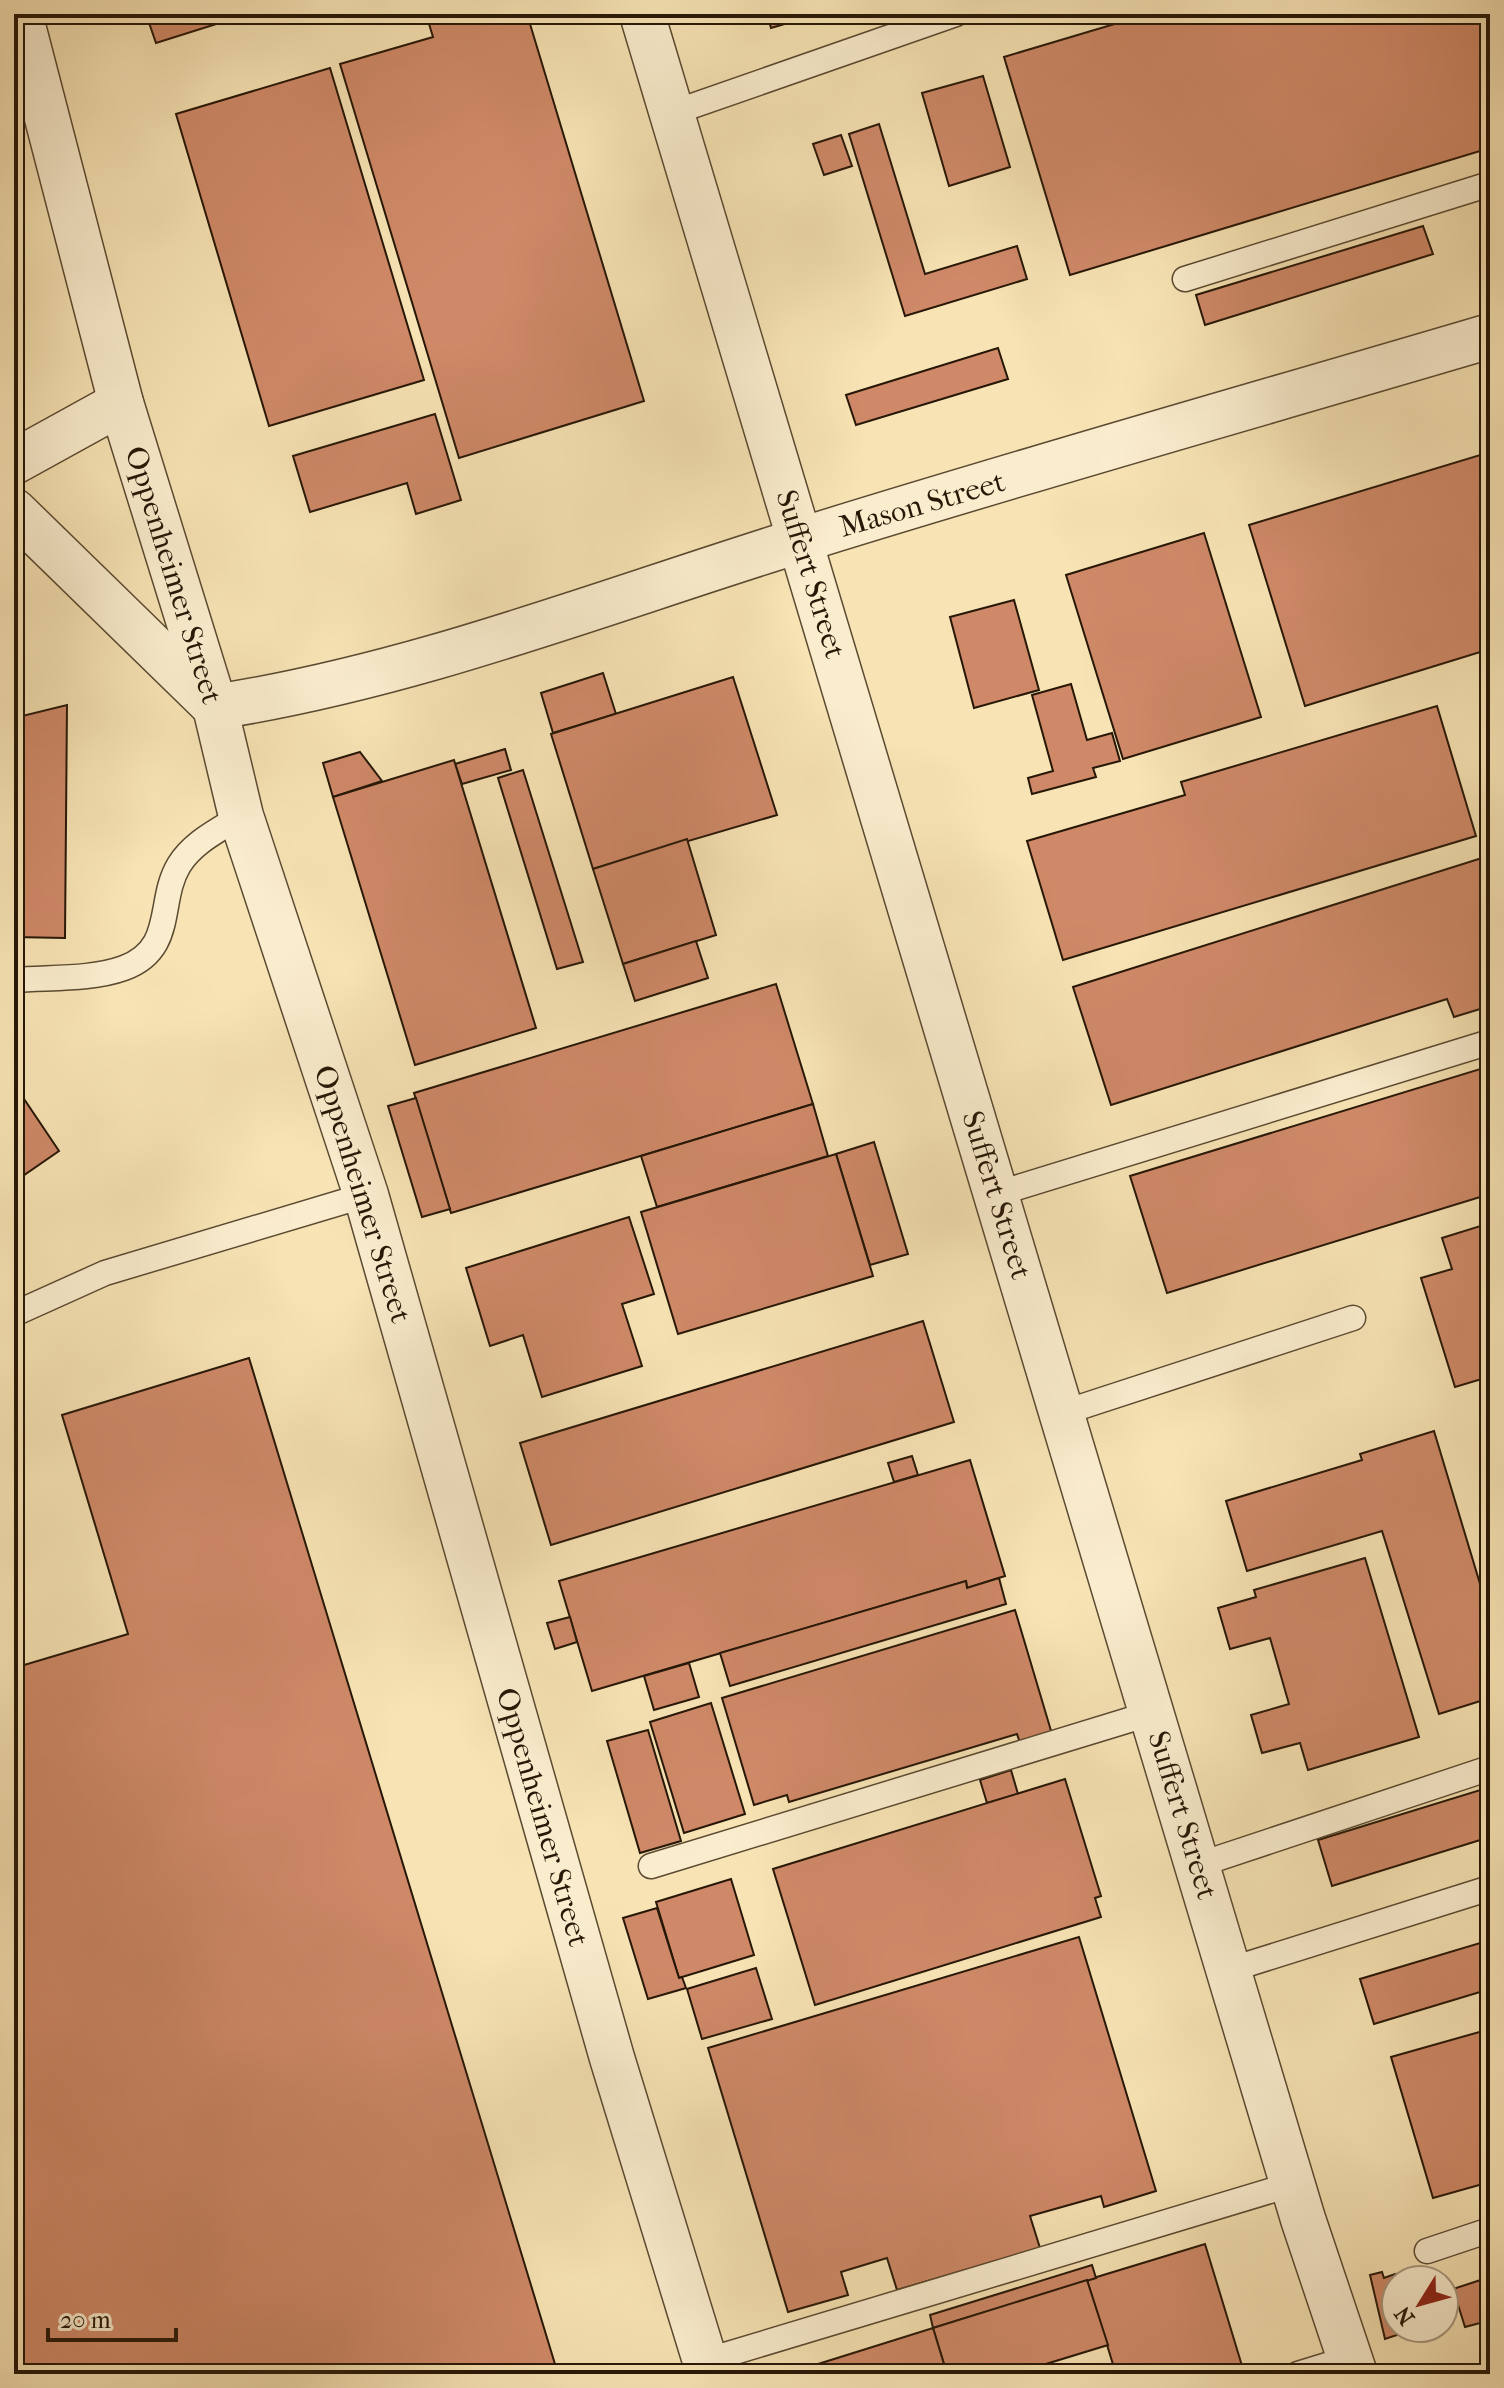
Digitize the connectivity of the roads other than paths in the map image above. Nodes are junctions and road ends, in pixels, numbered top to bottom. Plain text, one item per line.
1 (20, 14) edge
2 (642, 14) edge
3 (956, 14) edge
4 (672, 113) junction
5 (1490, 184) edge
6 (1185, 279) dead end
7 (1490, 336) edge
8 (121, 403) junction
9 (14, 462) edge
10 (14, 511) edge
11 (801, 540) junction
12 (215, 707) junction
13 (241, 816) junction
14 (14, 980) edge
15 (1490, 1042) edge
16 (996, 1194) junction
17 (366, 1195) junction
18 (14, 1314) edge
19 (1353, 1318) dead end
20 (1062, 1413) junction
21 (1152, 1713) junction
22 (1490, 1768) edge
23 (1198, 1865) junction
24 (651, 1866) dead end
25 (1490, 1888) edge
26 (1229, 1970) junction
27 (1293, 2184) junction
28 (1490, 2230) edge
29 (1427, 2251) dead end
30 (1352, 2366) edge
31 (707, 2368) edge
32 (1298, 2374) edge

1 - 8 street, Oppenheimer Street
2 - 4 street, Suffert Street
3 - 4 lane
4 - 11 street, Suffert Street
5 - 6 lane
7 - 11 street, Mason Street
8 - 9 street
8 - 12 street, Oppenheimer Street
10 - 12 street
11 - 12 street, Mason Street
11 - 16 street, Suffert Street
12 - 13 street, Oppenheimer Street
13 - 14 lane
13 - 17 street, Oppenheimer Street
15 - 16 lane
16 - 20 street, Suffert Street
17 - 18 lane
17 - 31 street, Oppenheimer Street
19 - 20 lane
20 - 21 street, Suffert Street
21 - 23 street, Suffert Street
21 - 24 lane
22 - 23 lane
23 - 26 street, Suffert Street
25 - 26 lane
26 - 27 street, Suffert Street
27 - 30 street, Suffert Street
27 - 31 lane
28 - 29 lane
30 - 32 lane

